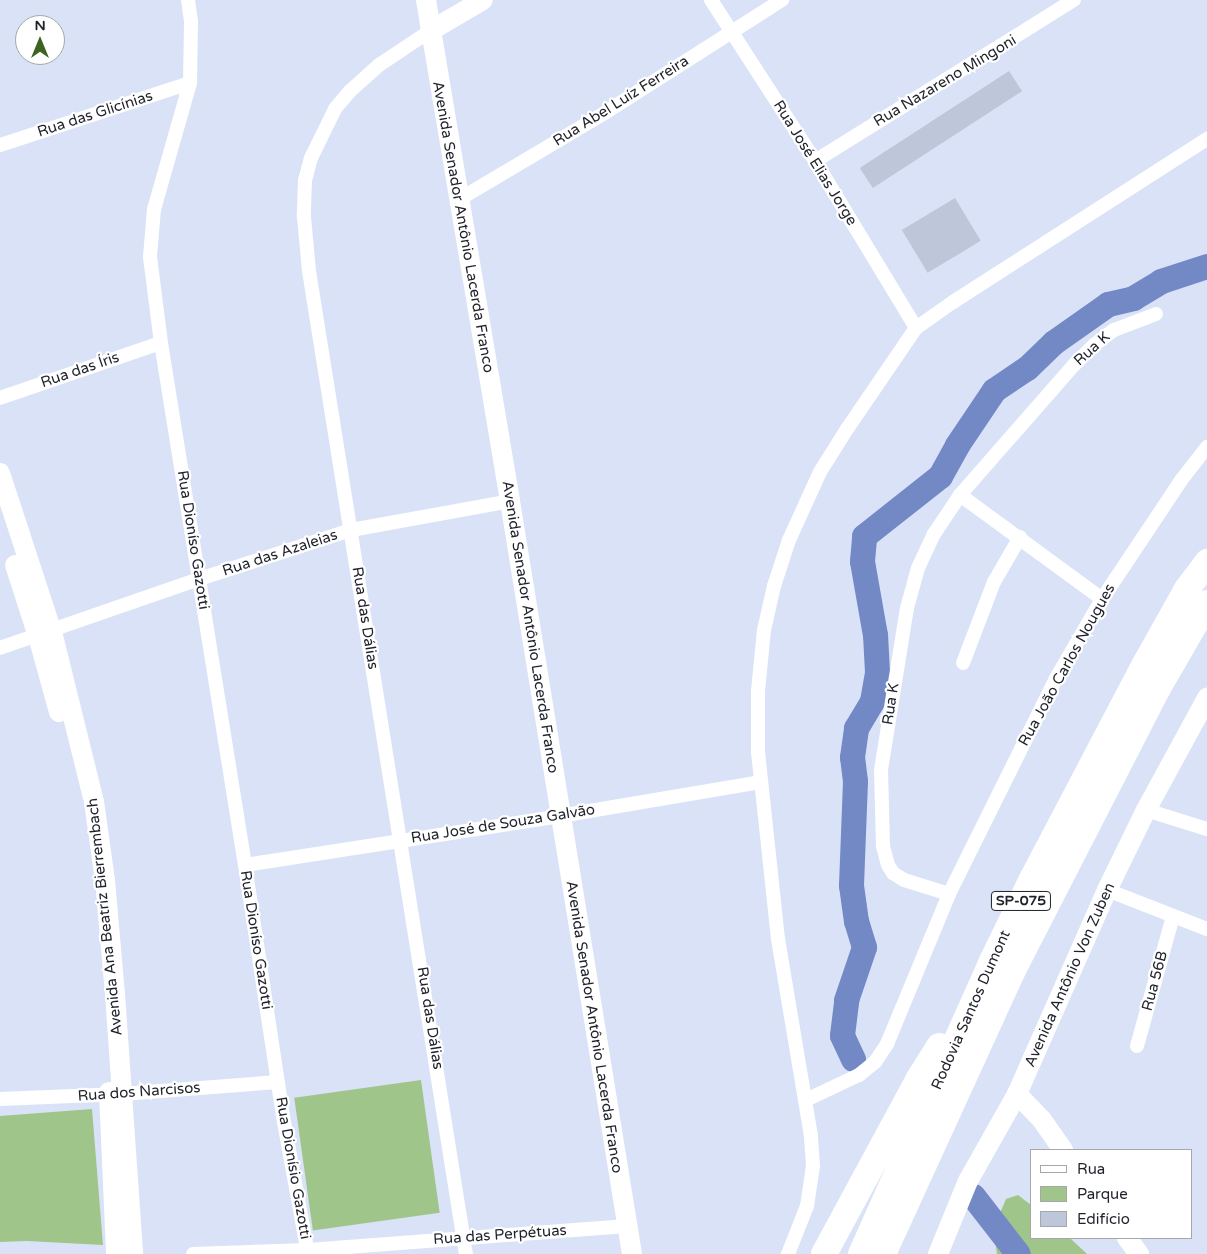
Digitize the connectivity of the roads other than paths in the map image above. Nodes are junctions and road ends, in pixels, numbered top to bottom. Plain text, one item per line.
1 (188, 0) edge
2 (426, 0) edge
3 (483, 0) edge
4 (711, 0) edge
5 (782, 0) edge
6 (1074, 0) edge
7 (430, 31) junction
8 (732, 32) junction
9 (190, 83) junction
10 (1207, 138) edge
11 (0, 145) edge
12 (815, 161) junction
13 (458, 200) junction
14 (1156, 314) dead end
15 (916, 328) junction
16 (161, 343) junction
17 (0, 398) edge
18 (1207, 448) edge
19 (0, 473) edge
20 (960, 495) junction
21 (510, 501) junction
22 (0, 518) edge
23 (351, 530) junction
24 (1020, 537) junction
25 (1207, 562) edge
26 (199, 579) junction
27 (1102, 599) junction
28 (1207, 603) edge
29 (45, 634) junction
30 (0, 648) edge
31 (963, 663) dead end
32 (1207, 698) edge
33 (760, 782) junction
34 (1146, 810) junction
35 (560, 816) junction
36 (1207, 829) edge
37 (401, 840) junction
38 (245, 865) junction
39 (1107, 890) junction
40 (949, 894) junction
41 (1173, 916) junction
42 (1207, 929) edge
43 (991, 963) junction
44 (1137, 1046) dead end
45 (278, 1082) junction
46 (116, 1094) junction
47 (1017, 1094) junction
48 (0, 1099) edge
49 (806, 1100) junction
50 (1063, 1149) edge
51 (916, 1179) junction
52 (627, 1226) junction
53 (463, 1238) junction
54 (1127, 1239) edge
55 (308, 1252) edge
56 (116, 1254) edge
57 (133, 1254) edge
58 (193, 1254) edge
59 (466, 1254) edge
60 (632, 1254) edge
61 (788, 1254) edge
62 (824, 1254) edge
63 (861, 1254) edge
64 (883, 1254) edge
65 (894, 1254) edge
66 (938, 1254) edge
67 (1139, 1254) edge

1 - 9 street, Rua Dioníso Gazotti
2 - 7 street, Avenida Senador Antônio Lacerda Franco
3 - 7 street
4 - 8 street, Rua José Elias Jorge
5 - 8 street, Rua Abel Luíz Ferreira
6 - 12 street, Rua Nazareno Mingoni
7 - 13 street, Avenida Senador Antônio Lacerda Franco
7 - 23 street, Rua das Dálias
8 - 12 street, Rua José Elias Jorge
8 - 13 street, Rua Abel Luíz Ferreira
9 - 11 street, Rua das Glicínias
9 - 16 street, Rua Dioníso Gazotti
10 - 15 street
12 - 15 street, Rua José Elias Jorge
13 - 21 street, Avenida Senador Antônio Lacerda Franco
14 - 20 street, Rua K
15 - 33 street
16 - 17 street, Rua das Íris
16 - 26 street, Rua Dioníso Gazotti
18 - 27 street, Rua João Carlos Nougues
19 - 29 street, Avenida Ana Beatriz Bierrembach
20 - 24 street
20 - 40 street, Rua K
21 - 23 street, Rua das Azaleias
21 - 35 street, Avenida Senador Antônio Lacerda Franco
22 - 29 street, Avenida Ana Beatriz Bierrembach
23 - 26 street, Rua das Azaleias
23 - 37 street, Rua das Dálias
24 - 27 street
24 - 31 street
25 - 43 highway, Rodovia Santos Dumont / SP-075
26 - 29 street, Rua das Azaleias
26 - 38 street, Rua Dioníso Gazotti
27 - 40 street, Rua João Carlos Nougues
28 - 51 highway, Rodovia Santos Dumont / SP-075
29 - 30 street, Rua das Azaleias
29 - 46 street, Avenida Ana Beatriz Bierrembach
32 - 34 street, Avenida Antônio Von Zuben
33 - 35 street, Rua José de Souza Galvão
33 - 49 street
34 - 36 street
34 - 39 street, Avenida Antônio Von Zuben
35 - 37 street, Rua José de Souza Galvão
35 - 52 street, Avenida Senador Antônio Lacerda Franco
37 - 38 street, Rua José de Souza Galvão
37 - 53 street, Rua das Dálias
38 - 45 street, Rua Dioníso Gazotti
39 - 41 street
39 - 47 street, Avenida Antônio Von Zuben
40 - 49 street
41 - 42 street
41 - 44 street, Rua 56B
43 - 62 highway
43 - 63 highway, Rodovia Santos Dumont / SP-075
45 - 46 street, Rua dos Narcisos
45 - 55 street, Rua Dionísio Gazotti
46 - 48 street, Rua dos Narcisos
46 - 56 street, Avenida Ana Beatriz Bierrembach
46 - 57 street, Avenida Ana Beatriz Bierrembach
47 - 50 street
47 - 66 street, Avenida Antônio Von Zuben
49 - 61 street
51 - 64 highway, Rodovia Santos Dumont / SP-075
51 - 65 highway
52 - 53 street, Rua das Perpétuas
52 - 60 street, Avenida Senador Antônio Lacerda Franco
53 - 55 street, Rua das Perpétuas
53 - 59 street, Rua das Dálias
54 - 67 street
55 - 58 street, Rua das Perpétuas

